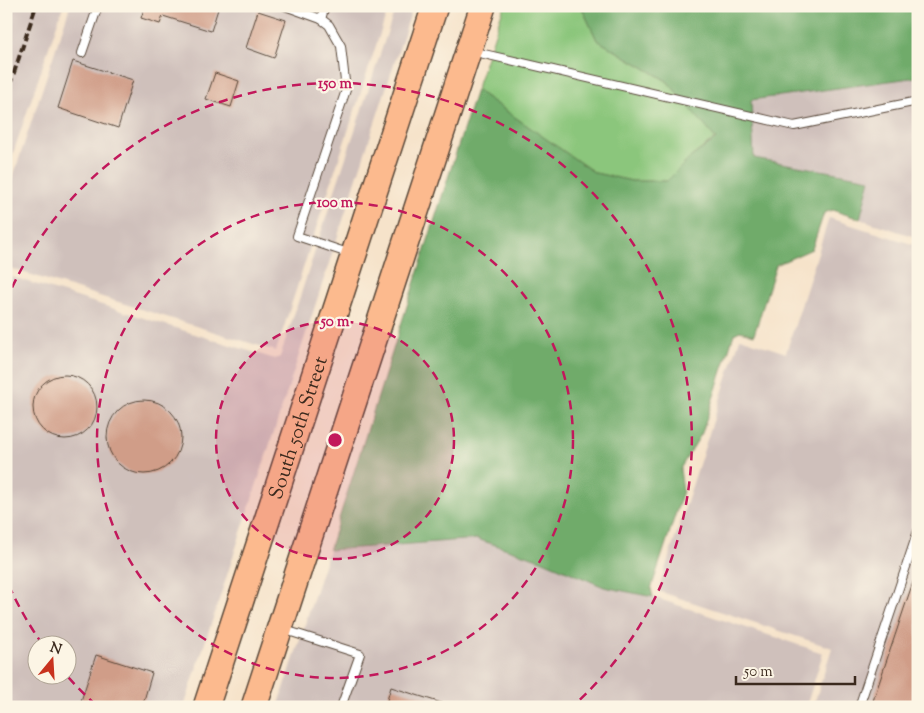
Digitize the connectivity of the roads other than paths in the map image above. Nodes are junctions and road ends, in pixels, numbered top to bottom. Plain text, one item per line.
1 (98, 6) edge
2 (285, 6) edge
3 (325, 6) edge
4 (435, 6) edge
5 (483, 6) edge
6 (321, 19) junction
7 (469, 51) junction
8 (82, 54) dead end
9 (918, 101) edge
10 (354, 255) junction
11 (918, 531) edge
12 (280, 628) junction
13 (206, 707) edge
14 (254, 707) edge
15 (341, 707) edge
16 (859, 707) edge

1 - 8 lane
2 - 6 lane
3 - 6 lane
4 - 10 main road, South 50th Street
5 - 7 main road
6 - 10 lane
7 - 9 lane
7 - 12 main road
10 - 13 main road, South 50th Street
11 - 16 lane
12 - 14 main road
12 - 15 lane

